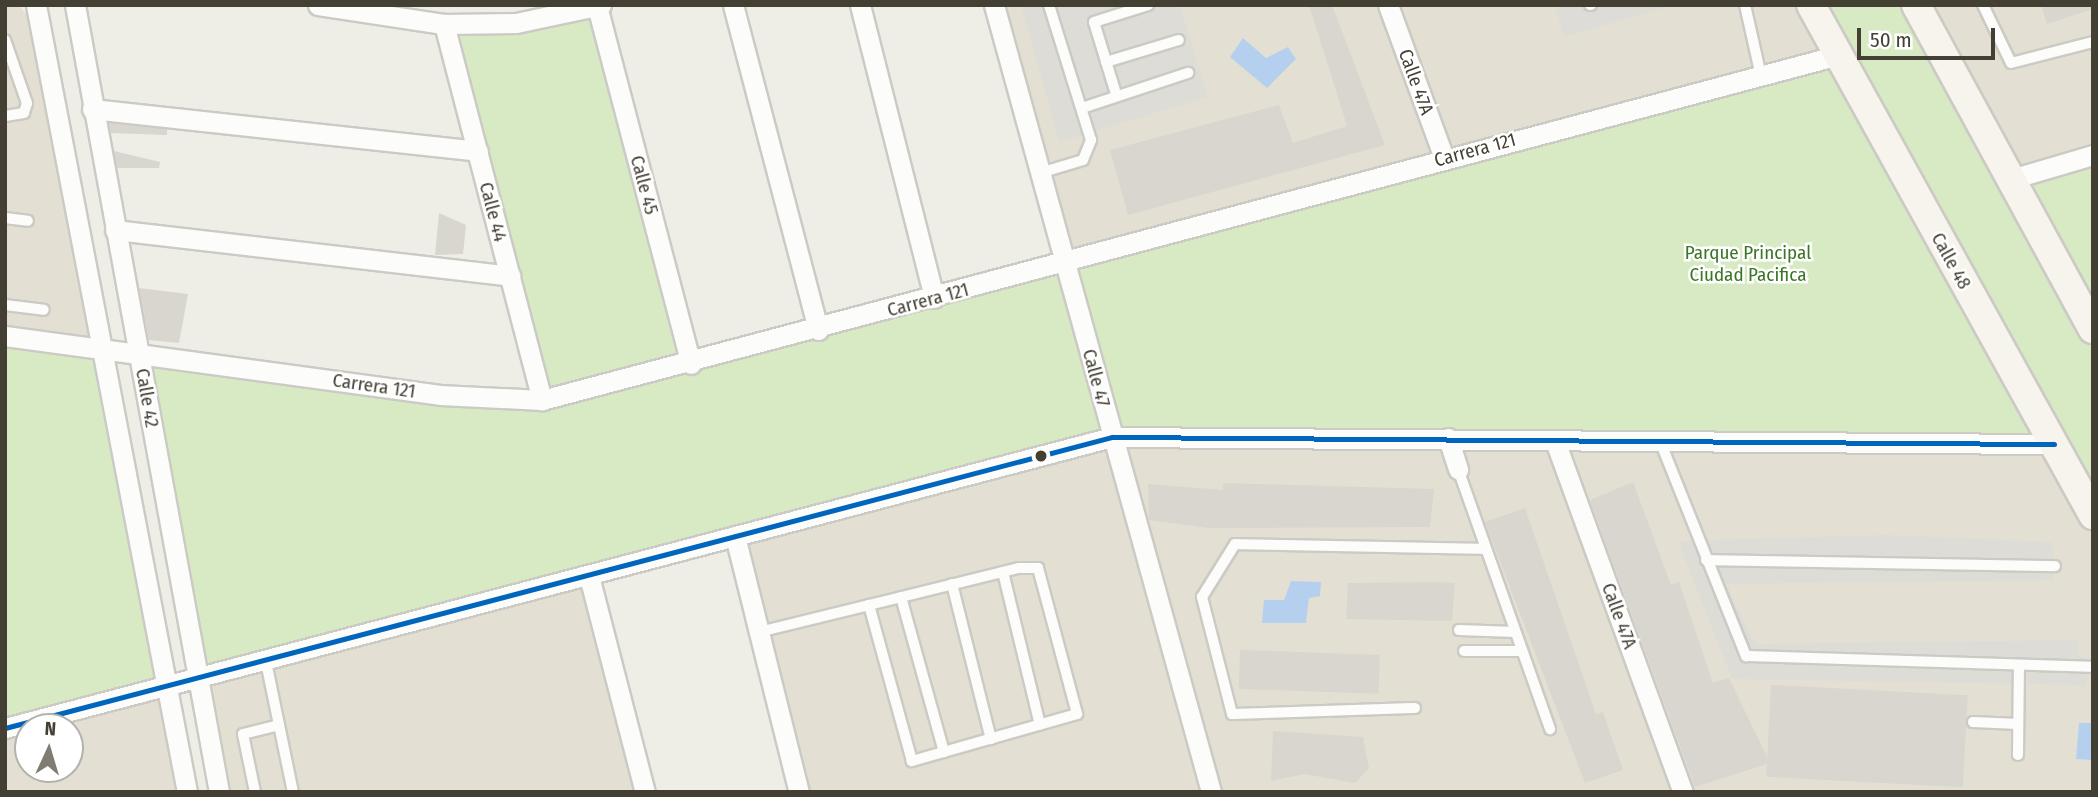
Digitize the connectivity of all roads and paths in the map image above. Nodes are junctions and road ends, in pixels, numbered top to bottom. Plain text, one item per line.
1 (19, 5) edge
2 (36, 5) edge
3 (318, 5) edge
4 (733, 5) edge
5 (860, 5) edge
6 (994, 5) edge
7 (1049, 5) edge
8 (1148, 5) edge
9 (1388, 5) edge
10 (1745, 5) edge
11 (1811, 5) edge
12 (1916, 5) edge
13 (1983, 5) edge
14 (599, 6) edge
15 (80, 10) edge
16 (444, 24) junction
17 (41, 33) junction
18 (5, 40) edge
19 (1180, 40) dead end
20 (2093, 42) edge
21 (1835, 56) junction
22 (1106, 62) junction
23 (1188, 73) dead end
24 (1761, 77) junction
25 (1116, 94) junction
26 (1082, 108) junction
27 (92, 109) junction
28 (5, 116) edge
29 (478, 151) junction
30 (2093, 155) edge
31 (1444, 158) junction
32 (1040, 173) junction
33 (2008, 180) junction
34 (5, 218) edge
35 (28, 221) dead end
36 (115, 230) junction
37 (1065, 264) junction
38 (510, 276) junction
39 (934, 298) junction
40 (5, 305) edge
41 (44, 310) dead end
42 (2093, 329) edge
43 (818, 330) junction
44 (5, 335) edge
45 (100, 348) junction
46 (139, 355) junction
47 (691, 364) junction
48 (542, 400) junction
49 (1112, 436) junction
50 (1448, 438) junction
51 (1555, 441) junction
52 (1660, 441) junction
53 (2054, 444) junction
54 (1458, 469) joint
55 (2093, 515) edge
56 (735, 536) junction
57 (1485, 549) junction
58 (1706, 560) junction
59 (2055, 566) dead end
60 (1003, 572) junction
61 (589, 576) junction
62 (952, 584) junction
63 (901, 597) junction
64 (869, 605) junction
65 (1459, 631) dead end
66 (759, 632) junction
67 (1515, 632) junction
68 (1464, 651) dead end
69 (1522, 651) junction
70 (266, 662) junction
71 (2018, 665) junction
72 (2093, 667) edge
73 (198, 680) junction
74 (168, 687) junction
75 (1415, 708) dead end
76 (1973, 722) dead end
77 (2018, 724) junction
78 (279, 725) junction
79 (1040, 725) junction
80 (5, 728) edge
81 (1550, 729) dead end
82 (991, 738) junction
83 (944, 752) junction
84 (2018, 755) dead end
85 (187, 792) edge
86 (219, 792) edge
87 (255, 792) edge
88 (293, 792) edge
89 (645, 792) edge
90 (799, 792) edge
91 (1211, 792) edge
92 (1683, 792) edge

1 - 17 street
2 - 17 street
3 - 16 street
4 - 43 street
5 - 39 street
6 - 32 street, Calle 47
7 - 26 lane
8 - 22 lane
9 - 31 street, Calle 47A
10 - 24 lane
11 - 21 main road, Calle 48
12 - 33 main road
13 - 20 lane
14 - 16 street
14 - 47 street, Calle 45
15 - 27 street, Calle 42
16 - 29 street, Calle 44
17 - 45 street
18 - 28 lane
19 - 22 lane
21 - 24 street, Carrera 121
21 - 53 main road, Calle 48
22 - 25 lane
23 - 25 lane
24 - 31 street, Carrera 121
25 - 26 lane
26 - 32 lane
27 - 29 street
27 - 36 street, Calle 42
29 - 38 street, Calle 44
30 - 33 street
31 - 37 street, Carrera 121
32 - 37 street, Calle 47
33 - 42 main road
34 - 35 lane
36 - 38 street
36 - 46 street, Calle 42
37 - 39 street, Carrera 121
37 - 49 street, Calle 47
38 - 48 street, Calle 44
39 - 43 street, Carrera 121
40 - 41 lane
43 - 47 street, Carrera 121
44 - 45 street, Carrera 121
45 - 46 street, Carrera 121
45 - 74 street
46 - 48 street, Carrera 121
46 - 73 street, Calle 42
47 - 48 street, Carrera 121
49 - 50 street
49 - 56 street
49 - 91 street, Calle 47
50 - 51 street
50 - 54 street
51 - 52 street
51 - 92 street, Calle 47A
52 - 53 street
52 - 58 lane
53 - 55 main road, Calle 48
54 - 57 lane
56 - 61 street
56 - 66 street
57 - 67 lane
57 - 75 lane
58 - 59 lane
58 - 71 lane
60 - 62 lane
60 - 79 lane
60 - 79 lane
61 - 70 street
61 - 89 street
62 - 63 lane
62 - 82 lane
63 - 64 lane
63 - 83 lane
64 - 66 lane
64 - 83 lane
65 - 67 lane
66 - 90 street
67 - 69 lane
68 - 69 lane
69 - 81 lane
70 - 73 street
70 - 78 lane
71 - 72 lane
71 - 77 lane
73 - 74 street
73 - 86 street, Calle 42
74 - 80 street
74 - 85 street
76 - 77 lane
77 - 84 lane
78 - 87 lane
78 - 88 lane
79 - 82 lane
82 - 83 lane

